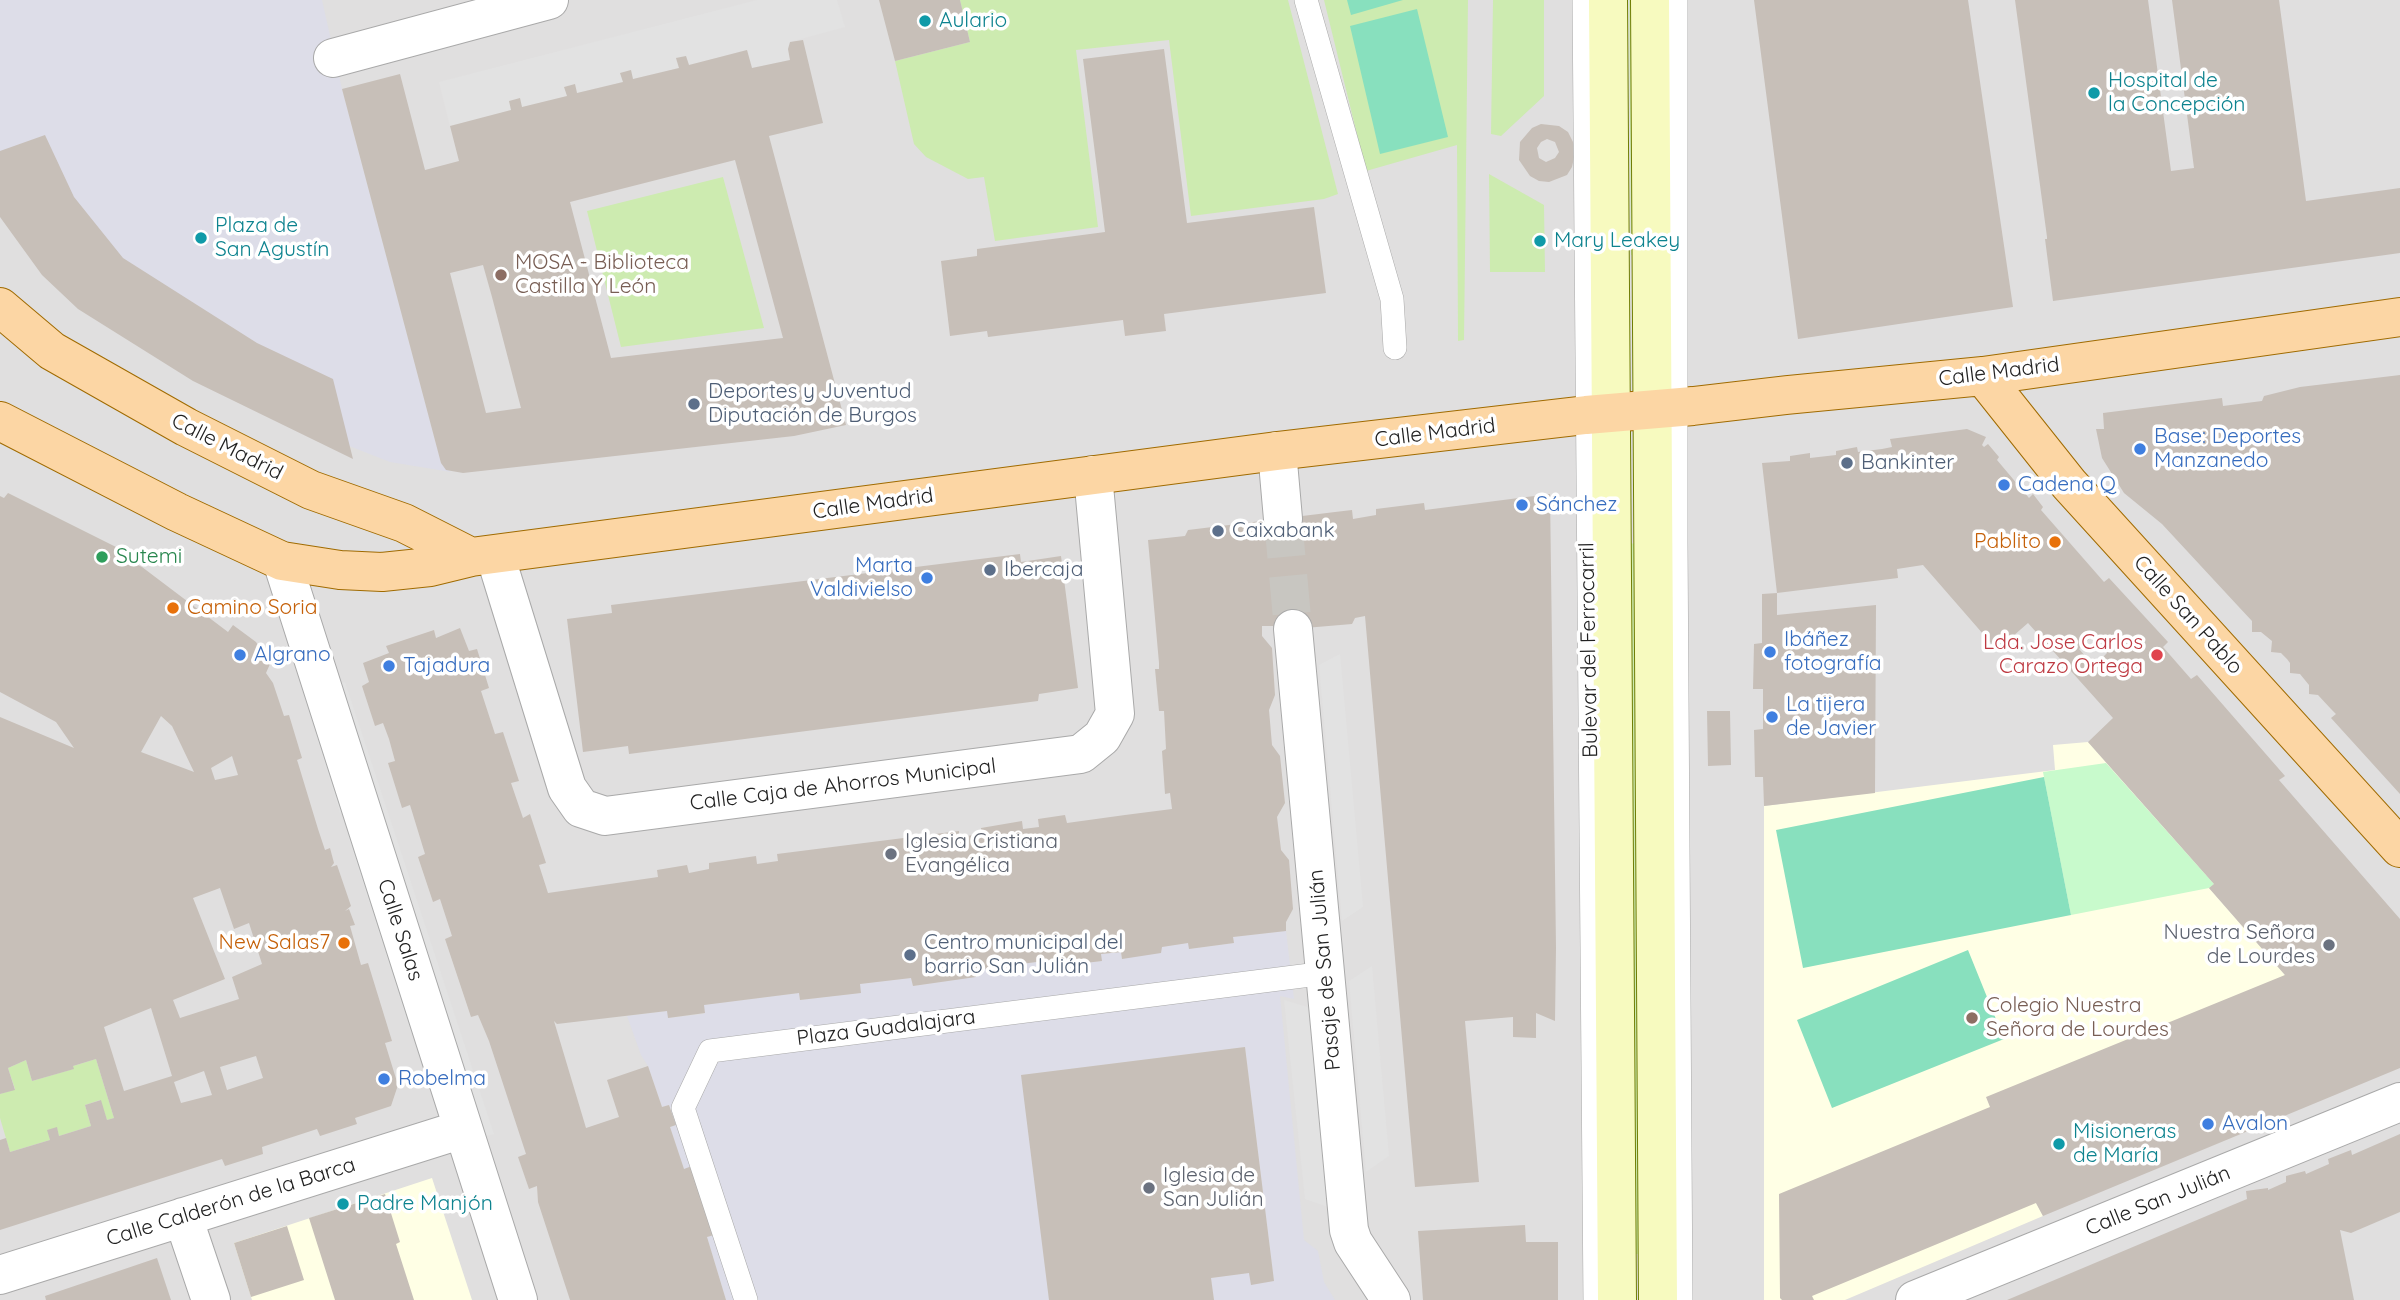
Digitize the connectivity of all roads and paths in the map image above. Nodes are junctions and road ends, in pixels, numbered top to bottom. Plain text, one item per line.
1 (549, 0) edge
2 (1306, 0) edge
3 (1584, 0) edge
4 (1608, 0) edge
5 (1650, 0) edge
6 (1676, 0) edge
7 (333, 58) dead end
8 (0, 307) edge
9 (2400, 317) edge
10 (1395, 348) dead end
11 (1983, 376) junction
12 (1665, 408) junction
13 (1598, 414) junction
14 (0, 421) edge
15 (1277, 451) junction
16 (1093, 475) junction
17 (1283, 519) tunnel mouth
18 (483, 556) junction
19 (282, 561) junction
20 (1293, 629) tunnel mouth
21 (2400, 848) edge
22 (1326, 973) junction
23 (2400, 1102) edge
24 (463, 1129) junction
25 (183, 1217) junction
26 (0, 1275) edge
27 (212, 1300) edge
28 (518, 1300) edge
29 (746, 1300) edge
30 (1391, 1300) edge
31 (1595, 1300) edge
32 (1617, 1300) edge
33 (1658, 1300) edge
34 (1681, 1300) edge
35 (1915, 1300) edge

1 - 7 street
2 - 10 lane
3 - 13 lane, Bulevar del Ferrocarril
4 - 13 main road, Bulevar del Ferrocarril
5 - 12 main road
6 - 12 lane
8 - 18 main road, Calle Madrid
9 - 11 main road, Calle Madrid
11 - 12 main road, Calle Madrid
11 - 21 main road, Calle San Pablo
12 - 13 main road, Calle Madrid
12 - 33 main road
12 - 34 lane
13 - 15 main road, Calle Madrid
13 - 31 lane, Bulevar del Ferrocarril
13 - 32 main road, Bulevar del Ferrocarril
14 - 19 main road, Calle Madrid
15 - 16 main road, Calle Madrid
15 - 17 street
16 - 18 main road, Calle Madrid
16 - 18 street, Calle Caja de Ahorros Municipal
18 - 19 main road, Calle Madrid
19 - 24 street, Calle Salas
20 - 22 street, Pasaje de San Julián
22 - 29 lane, Plaza Guadalajara
22 - 30 street, Pasaje de San Julián
23 - 35 street, Calle San Julián
24 - 25 street, Calle Calderón de la Barca
24 - 28 street, Calle Salas
25 - 26 street, Calle Calderón de la Barca
25 - 27 street

